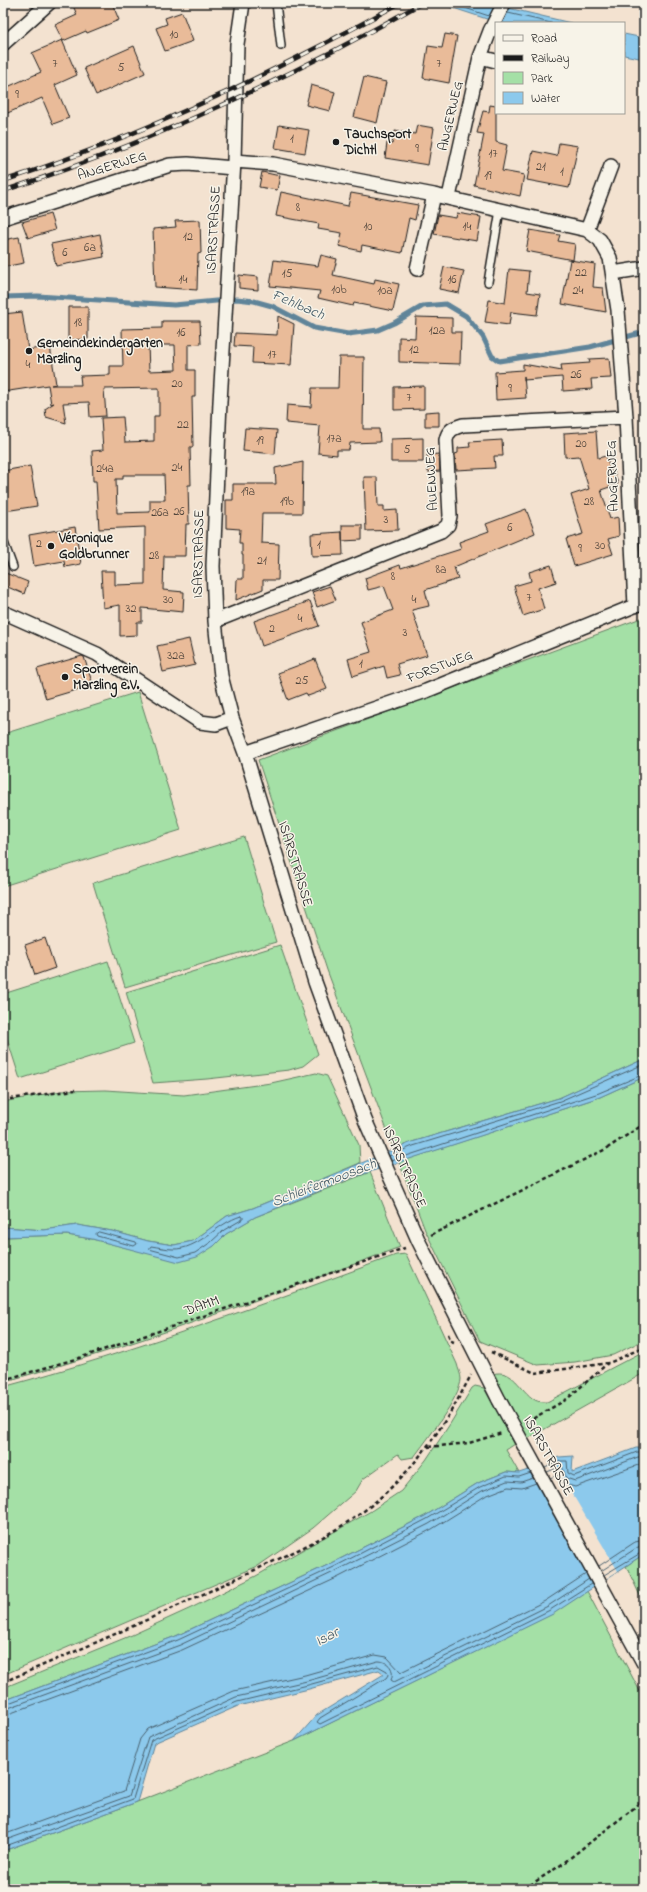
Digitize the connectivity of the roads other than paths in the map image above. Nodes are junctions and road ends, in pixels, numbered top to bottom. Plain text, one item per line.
1 (48, 3) edge
2 (243, 3) edge
3 (276, 3) edge
4 (504, 3) edge
5 (3, 44) edge
6 (281, 46) dead end
7 (480, 57) junction
8 (495, 61) edge
9 (234, 165) junction
10 (611, 166) dead end
11 (434, 195) junction
12 (449, 198) junction
13 (500, 210) junction
14 (3, 218) edge
15 (587, 230) junction
16 (644, 268) edge
17 (417, 269) dead end
18 (613, 273) junction
19 (488, 282) dead end
20 (626, 417) junction
21 (3, 540) edge
22 (13, 567) dead end
23 (639, 604) edge
24 (3, 612) edge
25 (215, 621) junction
26 (232, 718) junction
27 (245, 753) junction
28 (644, 1664) edge

1 - 5 street
2 - 9 street, ISARSTRASSE
3 - 6 lane
4 - 7 street, ANGERWEG
7 - 8 street
7 - 12 street, ANGERWEG
9 - 11 street, ANGERWEG
9 - 14 street, ANGERWEG
9 - 25 street, ISARSTRASSE
10 - 15 street
11 - 12 street, ANGERWEG
11 - 17 street
12 - 13 street, ANGERWEG
13 - 15 street, ANGERWEG
13 - 19 lane
15 - 18 street, ANGERWEG
16 - 18 street
18 - 20 street, ANGERWEG
20 - 23 street, ANGERWEG
20 - 25 street, AUENWEG
21 - 22 lane
23 - 27 street, FORSTWEG
24 - 26 street
25 - 26 street, ISARSTRASSE
26 - 27 street, ISARSTRASSE
27 - 28 street, ISARSTRASSE, bridge

